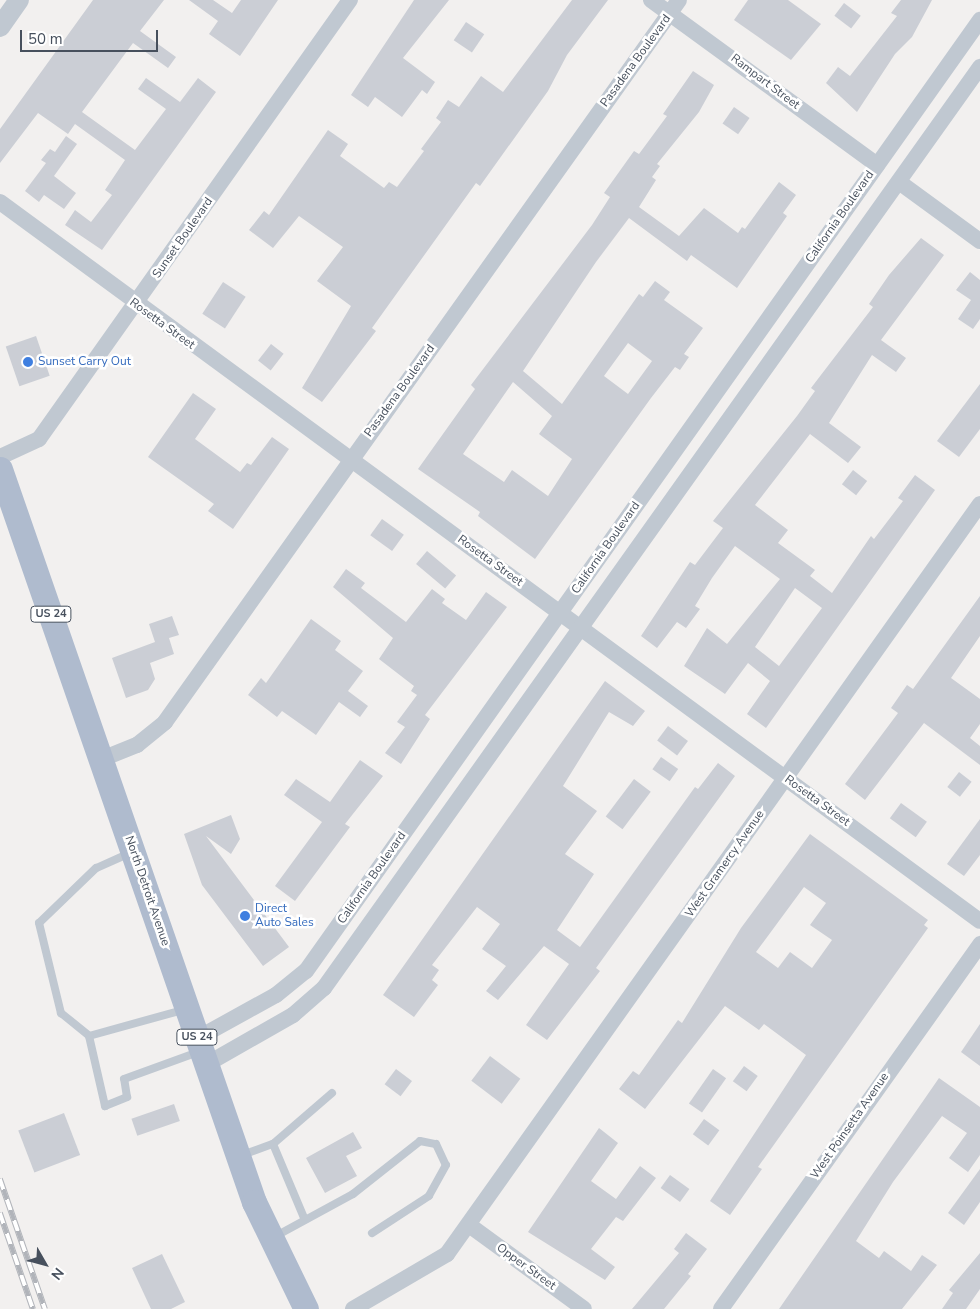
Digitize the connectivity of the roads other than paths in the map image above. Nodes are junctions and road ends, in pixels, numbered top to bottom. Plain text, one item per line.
1 (19, 0) edge
2 (350, 0) edge
3 (651, 0) edge
4 (679, 0) edge
5 (670, 14) junction
6 (980, 20) edge
7 (0, 27) edge
8 (980, 66) edge
9 (877, 165) junction
10 (899, 182) junction
11 (0, 202) edge
12 (980, 241) edge
13 (136, 305) junction
14 (718, 391) junction
15 (739, 405) junction
16 (0, 457) edge
17 (352, 459) junction
18 (0, 469) edge
19 (980, 504) edge
20 (560, 612) junction
21 (581, 628) junction
22 (102, 759) junction
23 (786, 778) junction
24 (134, 851) junction
25 (382, 864) junction
26 (403, 878) junction
27 (980, 921) edge
28 (980, 944) edge
29 (188, 1008) junction
30 (89, 1036) junction
31 (202, 1050) junction
32 (332, 1092) dead end
33 (273, 1144) junction
34 (239, 1157) junction
35 (304, 1220) junction
36 (469, 1225) junction
37 (372, 1233) dead end
38 (270, 1240) junction
39 (303, 1308) edge
40 (353, 1309) edge
41 (584, 1309) edge
42 (721, 1309) edge

1 - 7 street
2 - 13 street, Sunset Boulevard
3 - 5 street, Rampart Street
4 - 5 street, Pasadena Boulevard
5 - 9 street, Rampart Street
5 - 17 street, Pasadena Boulevard
6 - 9 street, California Boulevard
8 - 10 street, California Boulevard
9 - 10 street
9 - 14 street, California Boulevard
10 - 12 street
10 - 15 street, California Boulevard
11 - 13 street, Rosetta Street
13 - 16 street, Sunset Boulevard
13 - 17 street, Rosetta Street
14 - 15 street
14 - 20 street, California Boulevard
15 - 21 street, California Boulevard
17 - 20 street, Rosetta Street
17 - 22 street, Pasadena Boulevard
18 - 22 main road, North Detroit Avenue / US 24
19 - 23 street, West Gramercy Avenue
20 - 21 street, Rosetta Street
20 - 25 street, California Boulevard
21 - 23 street, Rosetta Street
21 - 26 street, California Boulevard
22 - 24 main road, North Detroit Avenue / US 24
23 - 27 street, Rosetta Street
23 - 36 street, West Gramercy Avenue
24 - 29 main road, North Detroit Avenue / US 24
24 - 30 lane
25 - 26 street
25 - 31 street, California Boulevard
26 - 31 street, California Boulevard
28 - 42 street, West Poinsetta Avenue
29 - 30 lane
29 - 31 main road, North Detroit Avenue / US 24
30 - 31 lane
31 - 34 main road, North Detroit Avenue / US 24
32 - 33 lane
33 - 34 lane
33 - 35 lane
34 - 38 main road, North Detroit Avenue / US 24
35 - 37 lane
35 - 38 lane
36 - 40 street, West Gramercy Avenue
36 - 41 street, Opper Street
38 - 39 main road, North Detroit Avenue / US 24

